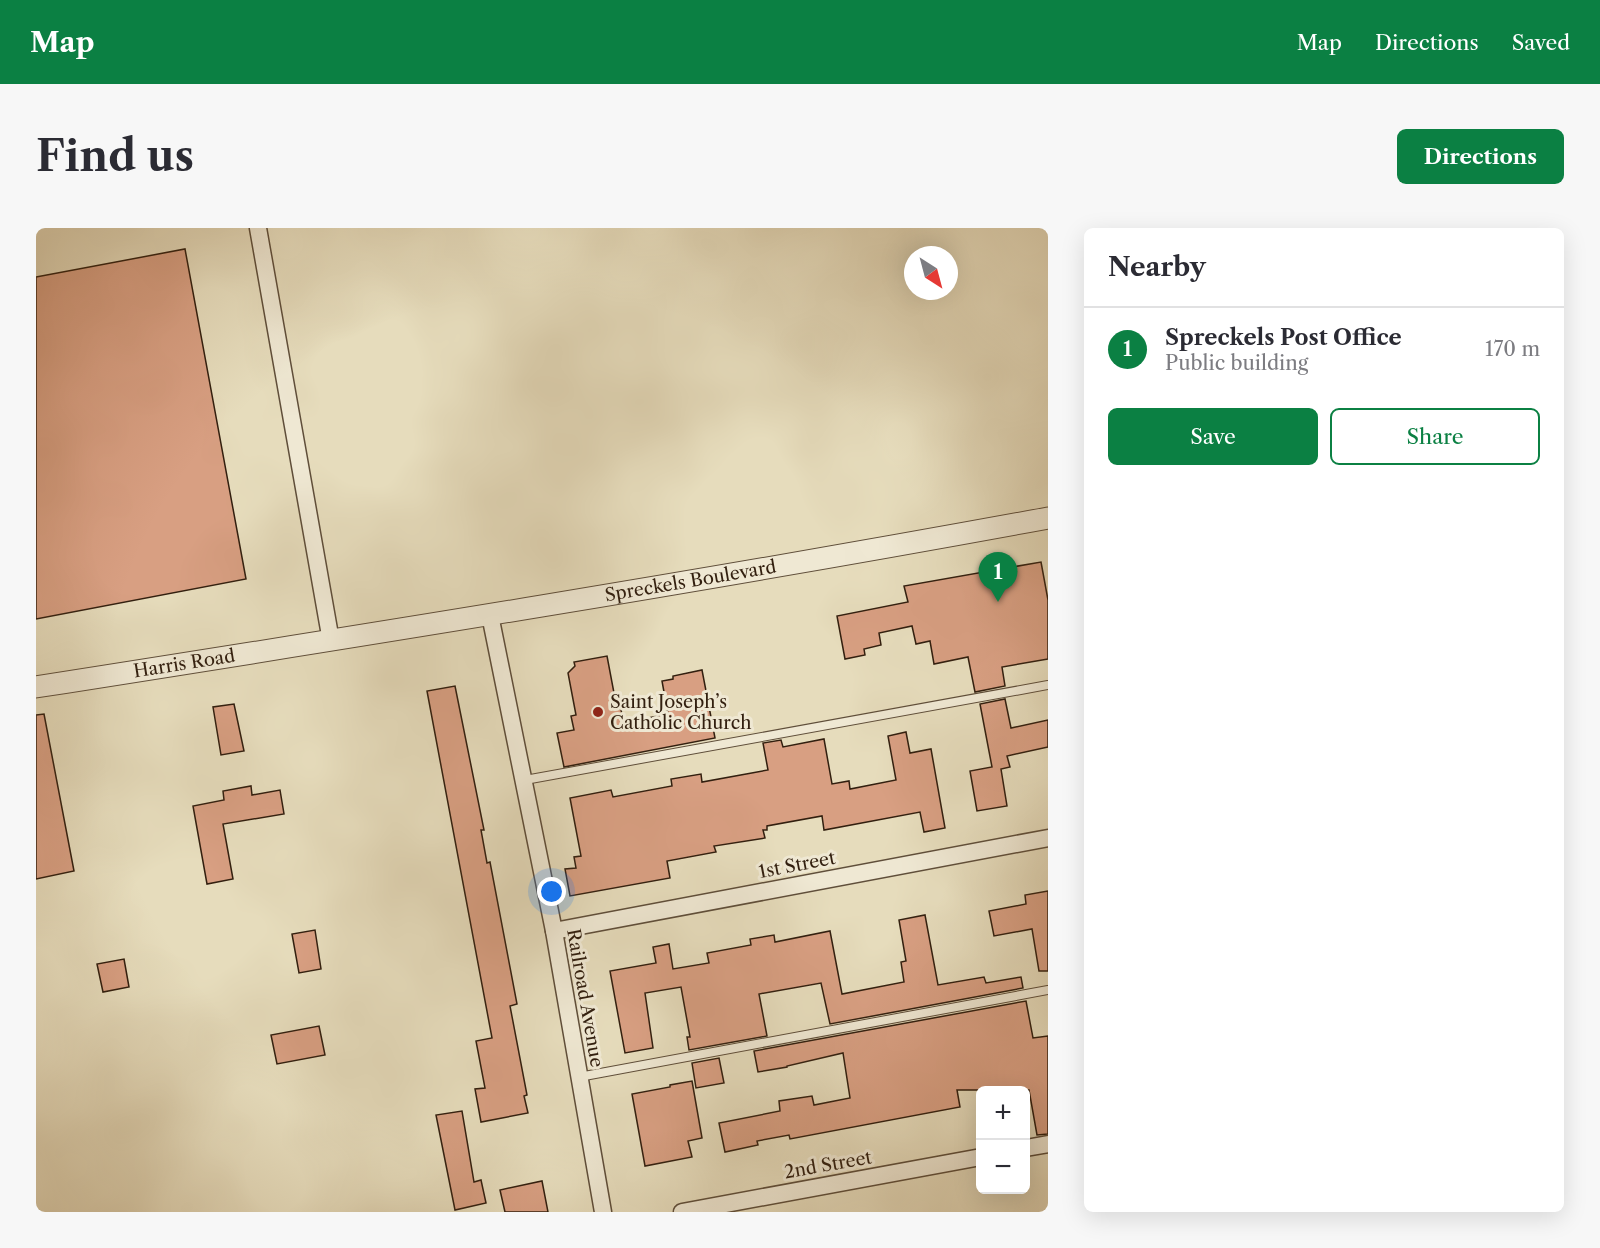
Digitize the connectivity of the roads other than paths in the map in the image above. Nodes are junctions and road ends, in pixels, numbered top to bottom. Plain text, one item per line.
1 (258, 228) edge
2 (1048, 518) edge
3 (490, 615) junction
4 (331, 641) junction
5 (1048, 685) edge
6 (36, 687) edge
7 (525, 780) junction
8 (1048, 838) edge
9 (554, 931) junction
10 (1048, 990) edge
11 (579, 1077) junction
12 (1048, 1144) edge
13 (1030, 1147) edge
14 (976, 1158) edge
15 (603, 1212) edge
16 (682, 1212) edge

1 - 4 street
2 - 3 street, Spreckels Boulevard
3 - 4 street, Spreckels Boulevard
3 - 7 street, Railroad Avenue
4 - 6 street, Harris Road
5 - 7 lane
7 - 9 street, Railroad Avenue
8 - 9 street, 1st Street
9 - 11 street, Railroad Avenue
10 - 11 lane
11 - 15 street, Railroad Avenue
12 - 13 street
14 - 16 street, 2nd Street

